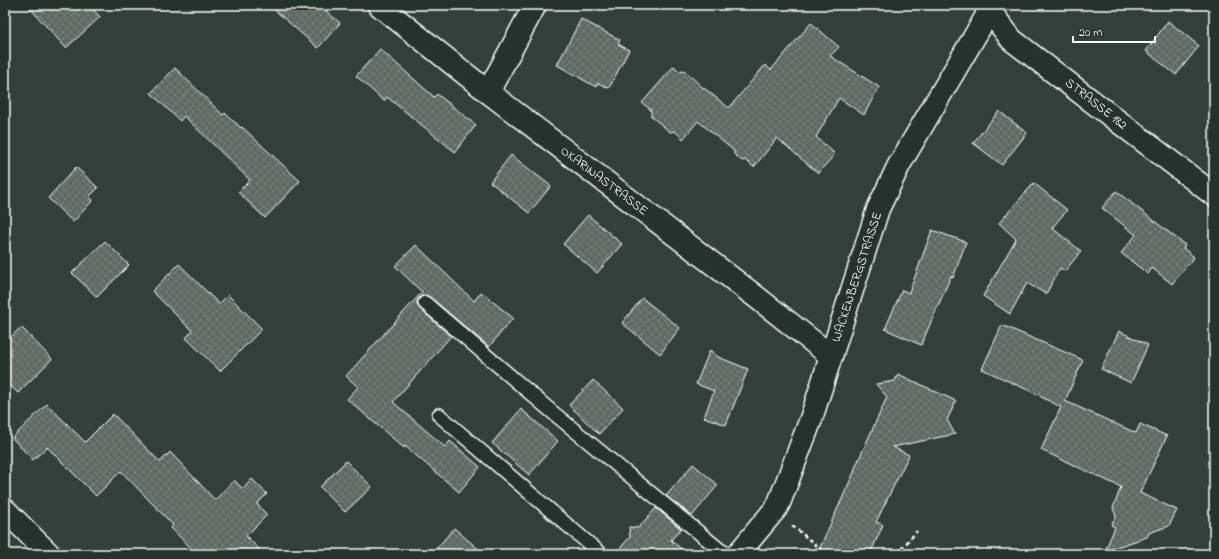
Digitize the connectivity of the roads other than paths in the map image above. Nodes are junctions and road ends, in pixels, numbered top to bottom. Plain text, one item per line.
1 (379, 5) edge
2 (535, 5) edge
3 (989, 7) edge
4 (488, 92) junction
5 (1214, 195) edge
6 (425, 303) dead end
7 (831, 356) junction
8 (439, 416) dead end
9 (5, 510) edge
10 (49, 554) edge
11 (601, 554) edge
12 (728, 554) edge
13 (738, 554) edge

1 - 4 street, OKARINASTRASSE
2 - 4 street
3 - 5 street, STRASSE 182
3 - 7 street, WACKENBERGSTRASSE
4 - 7 street, OKARINASTRASSE
6 - 12 lane
7 - 13 street, WACKENBERGSTRASSE
8 - 11 lane
9 - 10 street

